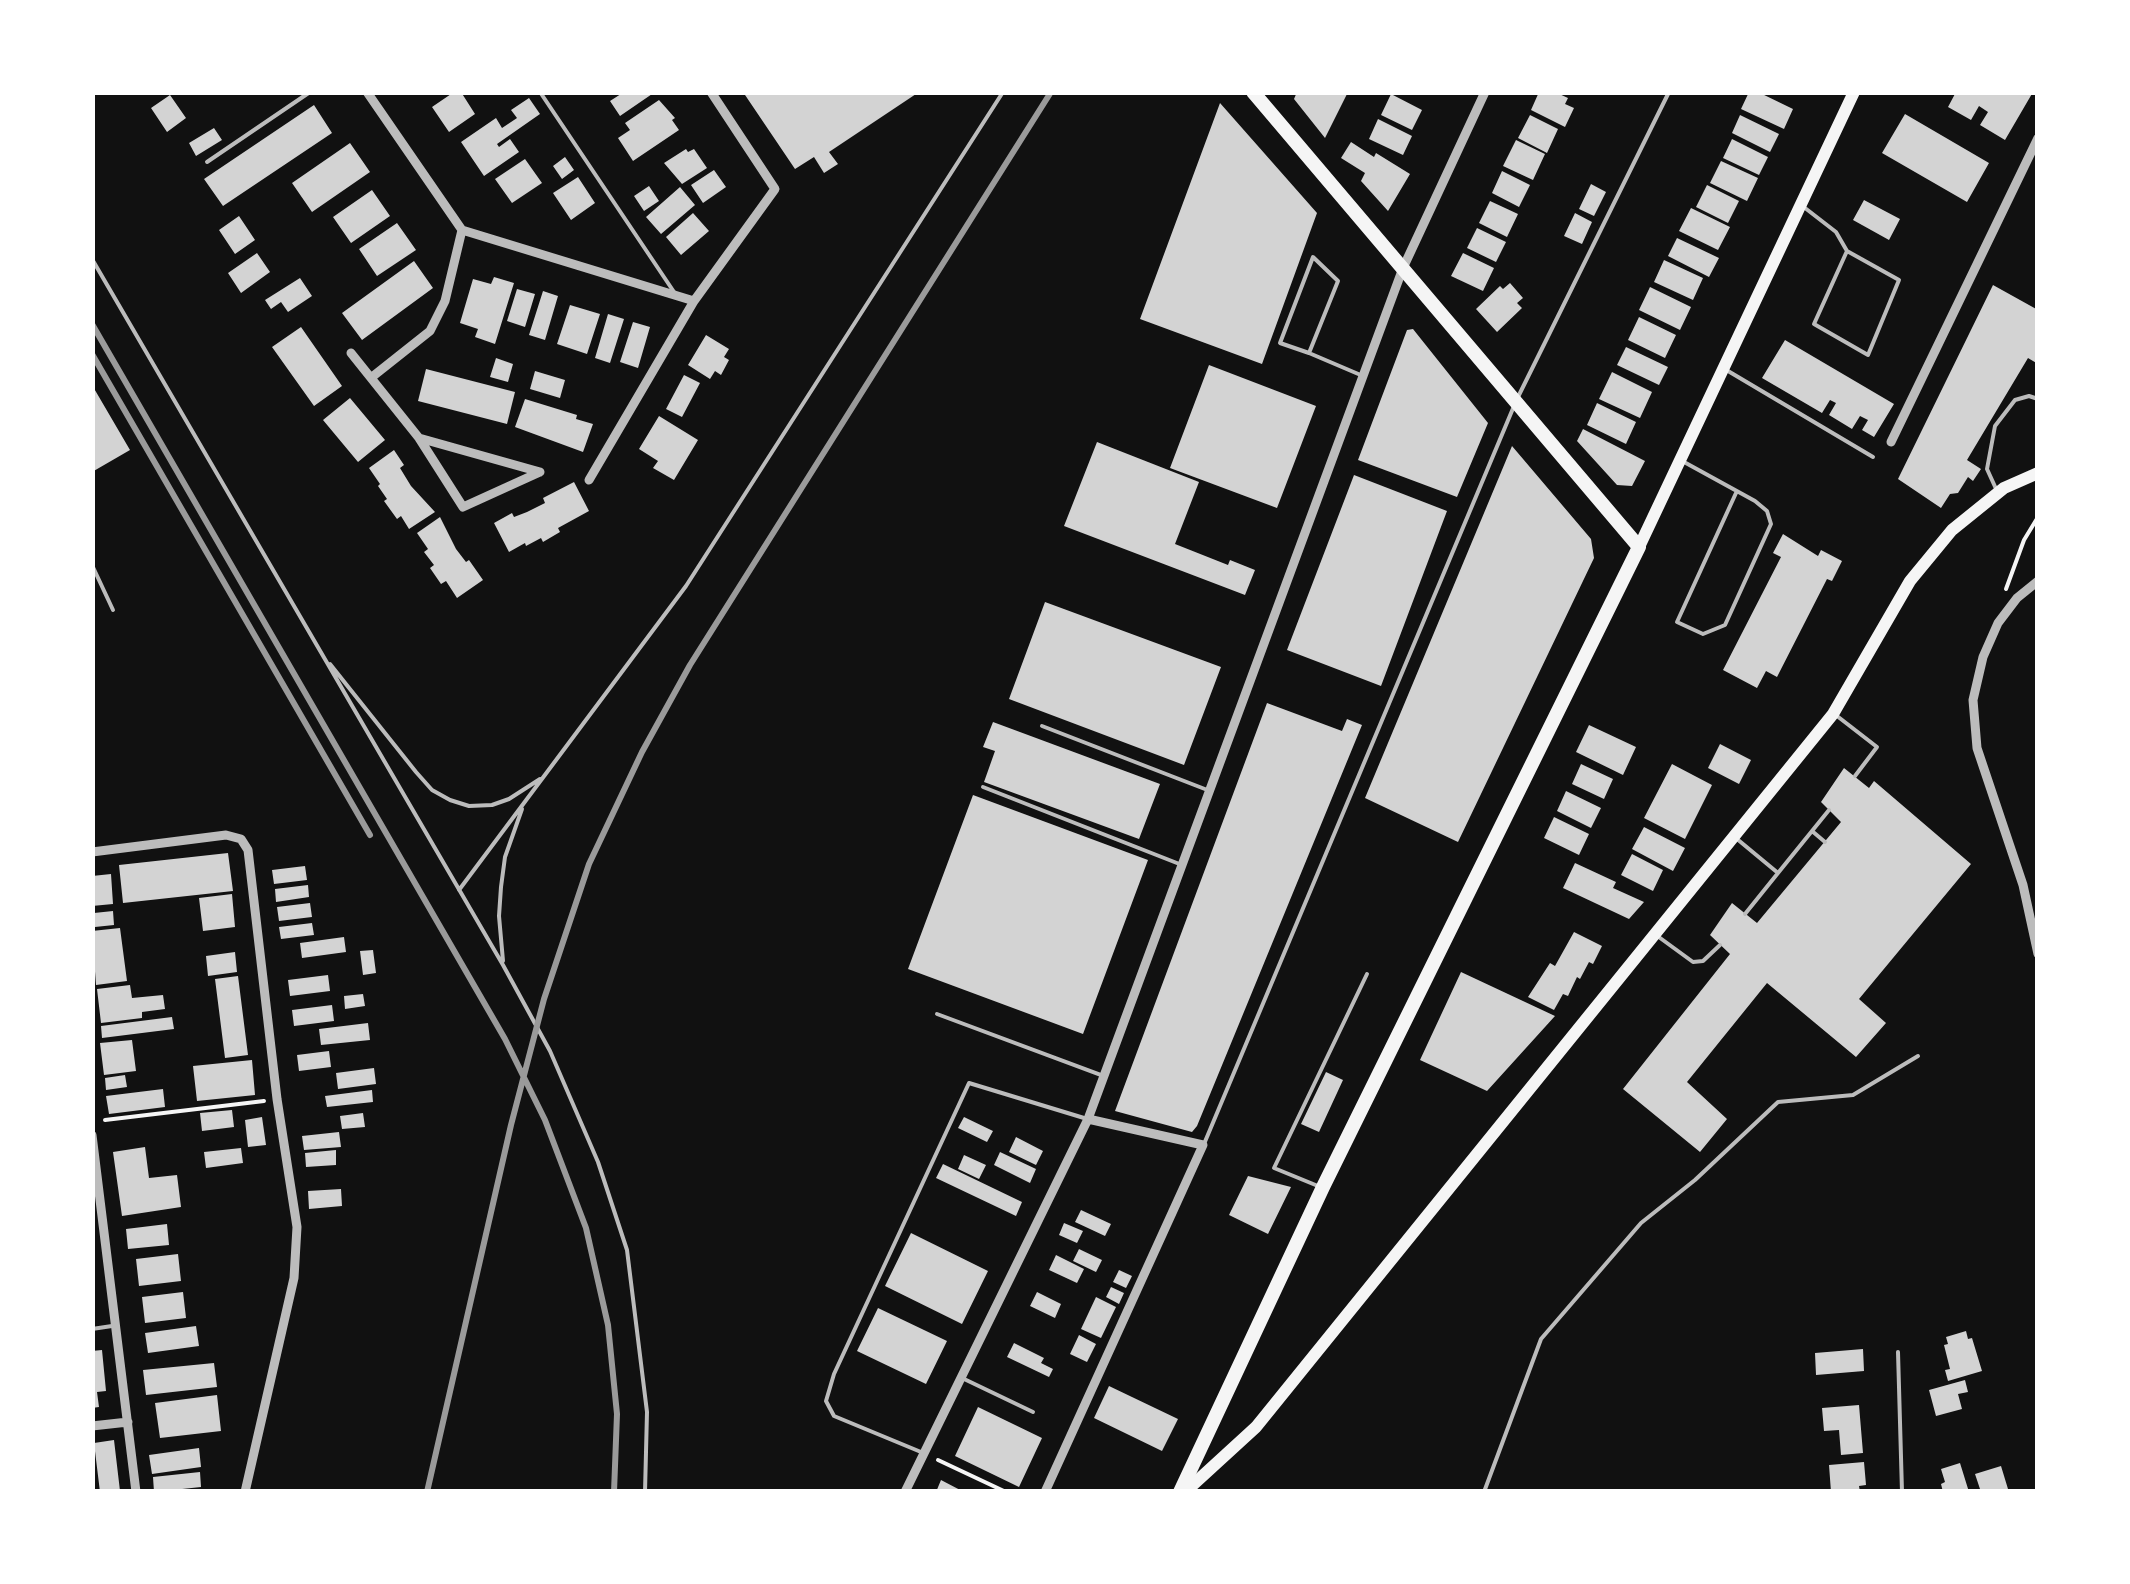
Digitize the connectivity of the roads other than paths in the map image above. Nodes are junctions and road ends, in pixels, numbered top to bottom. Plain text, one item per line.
1 (310, 92) edge
2 (367, 92) edge
3 (540, 92) edge
4 (711, 92) edge
5 (1003, 92) edge
6 (1253, 92) edge
7 (1485, 92) edge
8 (1669, 92) edge
9 (1854, 92) edge
10 (2038, 138) edge
11 (207, 162) dead end
12 (1801, 206) junction
13 (462, 230) junction
14 (1847, 251) junction
15 (92, 259) edge
16 (1402, 268) junction
17 (676, 296) junction
18 (694, 302) junction
19 (351, 353) dead end
20 (1309, 353) junction
21 (1724, 368) junction
22 (1363, 376) junction
23 (372, 377) junction
24 (2038, 400) edge
25 (1515, 402) junction
26 (418, 438) junction
27 (1891, 442) dead end
28 (1873, 457) dead end
29 (1680, 460) junction
30 (2038, 473) edge
31 (589, 480) dead end
32 (1736, 492) junction
33 (1998, 493) junction
34 (1639, 546) junction
35 (92, 564) edge
36 (2038, 581) edge
37 (113, 610) dead end
38 (321, 652) junction
39 (1834, 714) junction
40 (1042, 726) dead end
41 (1855, 776) dead end
42 (544, 777) junction
43 (984, 787) dead end
44 (1210, 791) junction
45 (524, 804) junction
46 (1829, 810) dead end
47 (1812, 831) junction
48 (1734, 836) junction
49 (1825, 842) dead end
50 (92, 852) edge
51 (1182, 865) junction
52 (1778, 874) junction
53 (459, 890) junction
54 (1745, 914) dead end
55 (1655, 934) junction
56 (1720, 944) dead end
57 (2038, 954) edge
58 (504, 965) junction
59 (1367, 974) dead end
60 (937, 1014) dead end
61 (1918, 1056) dead end
62 (1104, 1076) junction
63 (1088, 1119) junction
64 (93, 1136) edge
65 (1204, 1145) junction
66 (1323, 1188) junction
67 (116, 1326) junction
68 (92, 1329) edge
69 (1898, 1352) dead end
70 (962, 1378) junction
71 (1033, 1412) dead end
72 (128, 1422) junction
73 (92, 1426) edge
74 (925, 1454) junction
75 (136, 1492) edge
76 (245, 1492) edge
77 (644, 1492) edge
78 (906, 1492) edge
79 (1045, 1492) edge
80 (1182, 1492) edge
81 (1484, 1492) edge
82 (1902, 1492) edge

1 - 11 lane
2 - 13 street
3 - 17 lane
4 - 18 street
5 - 42 lane
6 - 16 main road
7 - 16 street
8 - 25 lane
9 - 12 main road
10 - 27 street
12 - 14 lane
12 - 21 main road
13 - 17 street
13 - 23 street
14 - 14 lane
15 - 38 lane
16 - 22 street
16 - 25 main road
17 - 18 street
18 - 31 street
19 - 23 street
20 - 20 lane
20 - 22 lane
21 - 28 lane
21 - 29 main road
22 - 44 street
23 - 26 street
24 - 33 lane
25 - 34 main road
25 - 65 lane
26 - 26 street
29 - 32 lane
29 - 34 main road
30 - 33 main road
32 - 32 lane
33 - 39 main road
34 - 66 main road
35 - 37 lane
36 - 57 street
38 - 42 lane
38 - 53 lane
39 - 41 lane
39 - 48 main road
40 - 44 lane
42 - 45 lane
43 - 51 lane
44 - 51 street
45 - 53 lane
45 - 58 lane
46 - 47 lane
47 - 49 lane
47 - 52 lane
48 - 52 lane
48 - 55 main road
50 - 76 street
51 - 62 street
52 - 54 lane
53 - 58 lane
55 - 56 lane
55 - 80 main road
58 - 77 lane
59 - 66 lane
60 - 62 lane
61 - 81 lane
62 - 63 street
63 - 65 street
63 - 70 street
63 - 74 lane
64 - 67 street
65 - 79 street
66 - 80 main road
67 - 68 lane
67 - 72 street
69 - 82 lane
70 - 71 lane
70 - 74 street
72 - 73 street
72 - 75 street
74 - 78 street

